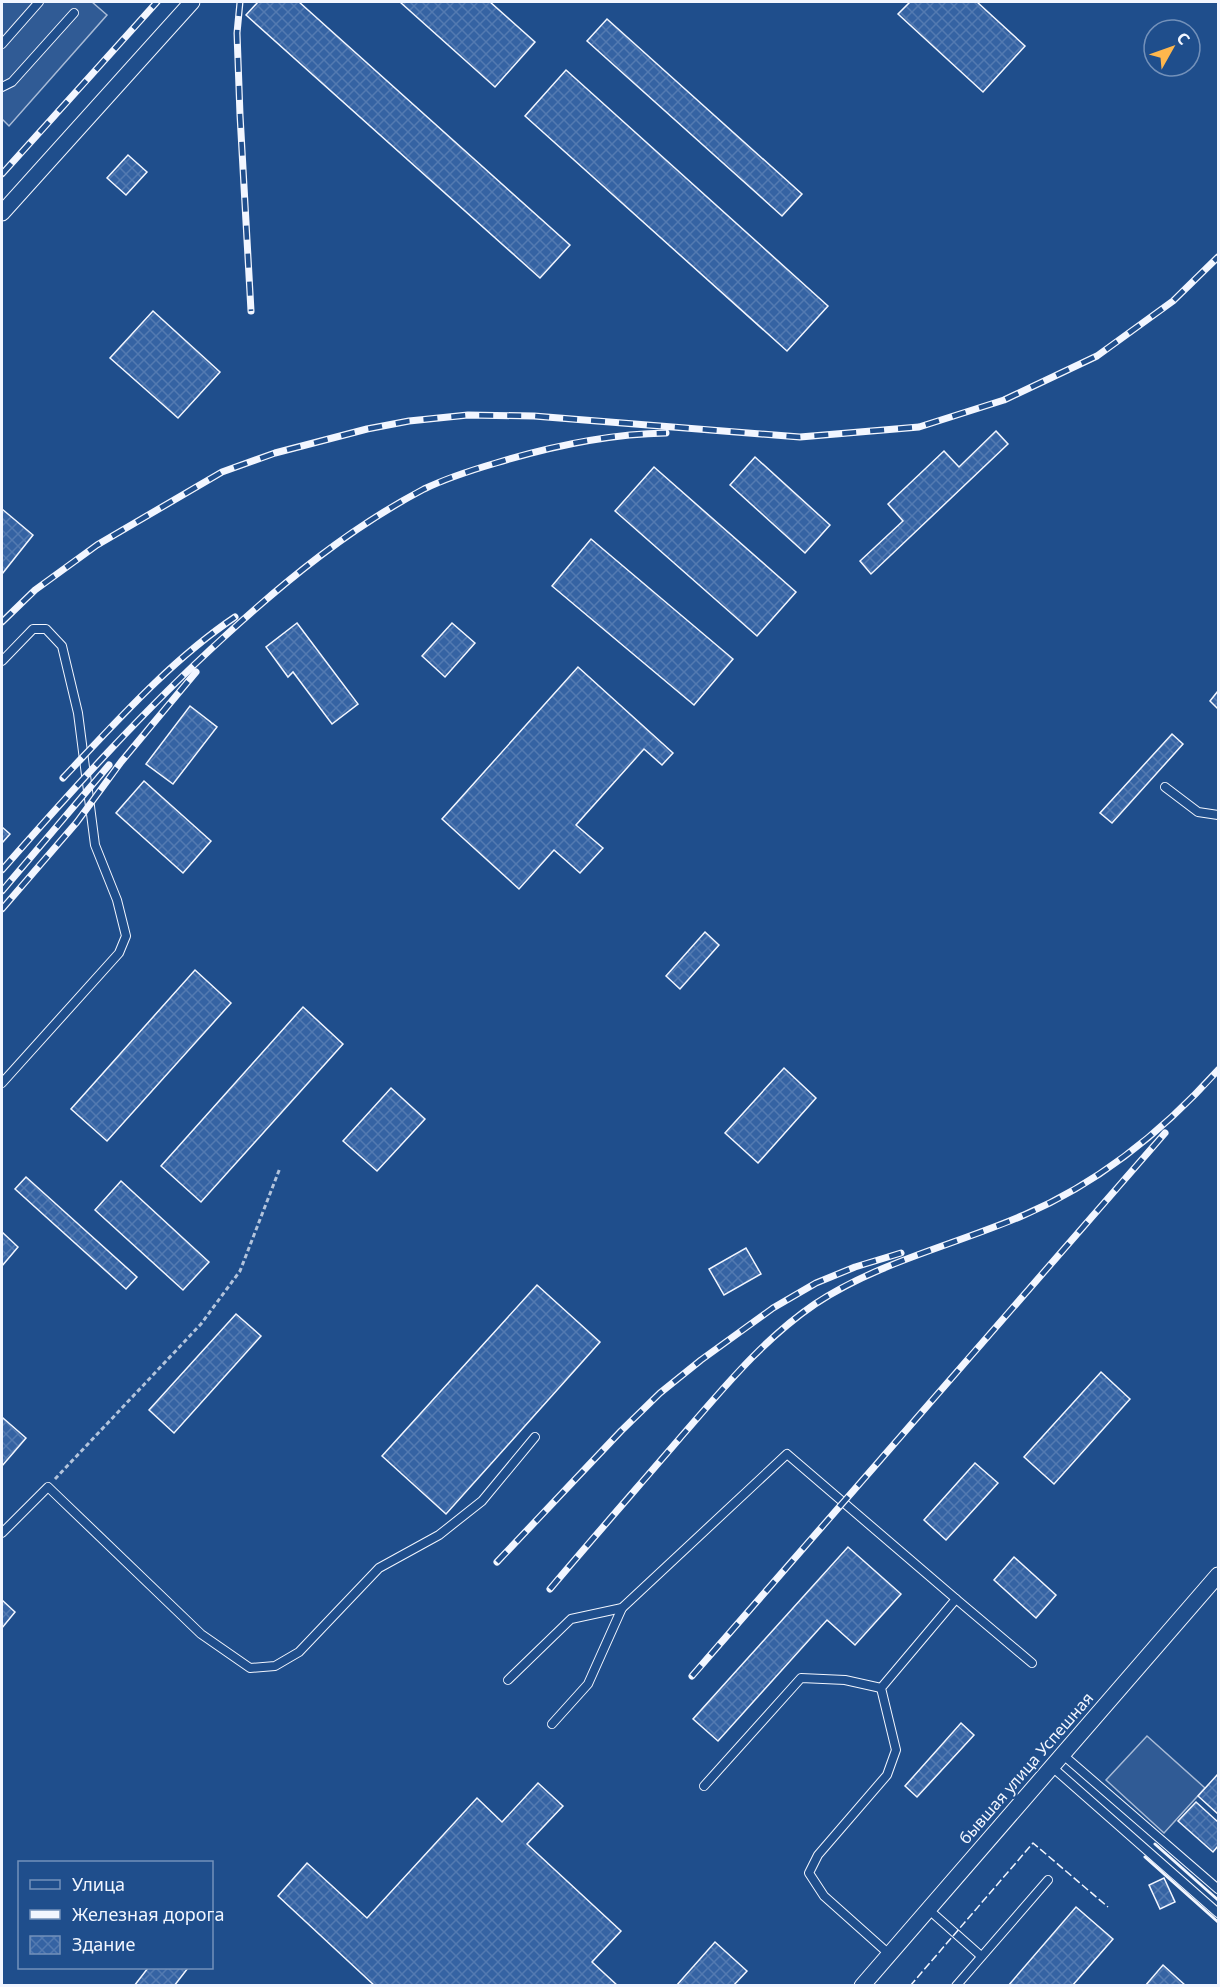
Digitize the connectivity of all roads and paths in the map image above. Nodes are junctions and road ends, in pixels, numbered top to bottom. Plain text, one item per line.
1 (39, 2) edge
2 (192, 2) edge
3 (74, 13) dead end
4 (2, 44) edge
5 (2, 87) edge
6 (2, 213) edge
7 (2, 661) edge
8 (1165, 787) dead end
9 (1218, 815) edge
10 (2, 1083) edge
11 (280, 1168) dead end
12 (535, 1437) dead end
13 (48, 1487) junction
14 (2, 1533) edge
15 (1218, 1575) edge
16 (957, 1599) junction
17 (622, 1608) junction
18 (1032, 1663) dead end
19 (508, 1680) dead end
20 (881, 1688) junction
21 (552, 1724) dead end
22 (1056, 1760) junction
23 (704, 1786) dead end
24 (1048, 1880) dead end
25 (1218, 1889) edge
26 (928, 1910) junction
27 (1218, 1913) edge
28 (889, 1954) junction
29 (981, 1956) junction
30 (862, 1986) edge
31 (956, 1986) edge

1 - 4 lane
2 - 6 street
3 - 5 lane
7 - 10 lane
8 - 9 lane
11 - 13 path
12 - 13 lane
13 - 14 lane
15 - 22 street, бывшая улица Успешная
16 - 17 lane
16 - 18 lane
16 - 20 lane
17 - 19 lane
17 - 21 lane
20 - 23 lane
20 - 28 lane
22 - 25 lane
22 - 26 street, бывшая улица Успешная
22 - 27 lane
24 - 29 lane
26 - 28 street, бывшая улица Успешная
26 - 29 lane
28 - 30 street, бывшая улица Успешная
29 - 31 lane

